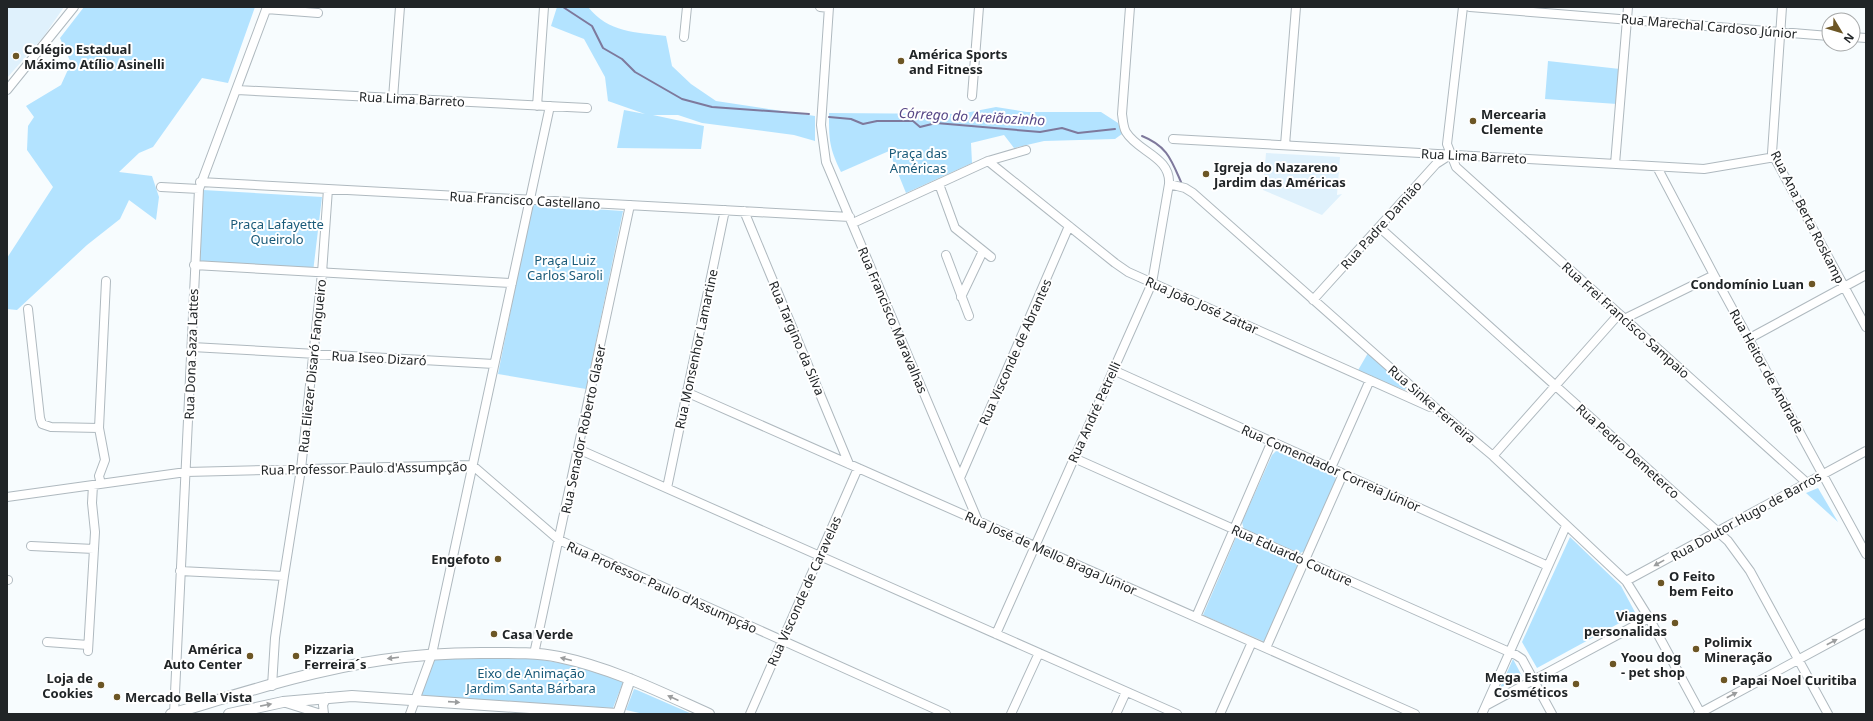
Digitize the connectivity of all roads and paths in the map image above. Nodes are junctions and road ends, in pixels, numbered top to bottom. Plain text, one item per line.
1 (74, 7) edge
2 (400, 7) edge
3 (544, 7) edge
4 (687, 7) edge
5 (820, 7) edge
6 (829, 7) edge
7 (979, 7) edge
8 (1130, 7) edge
9 (1296, 7) edge
10 (1462, 7) edge
11 (1470, 7) edge
12 (1628, 7) edge
13 (1782, 7) edge
14 (267, 8) edge
15 (318, 13) dead end
16 (1627, 20) junction
17 (1780, 32) junction
18 (1821, 35) edge
19 (684, 37) dead end
20 (7, 90) edge
21 (237, 90) junction
22 (972, 96) dead end
23 (393, 98) junction
24 (537, 106) junction
25 (550, 106) junction
26 (587, 108) dead end
27 (1173, 139) dead end
28 (1285, 145) junction
29 (1026, 150) dead end
30 (1451, 155) junction
31 (1775, 157) junction
32 (988, 161) junction
33 (1615, 164) junction
34 (1657, 166) junction
35 (938, 184) junction
36 (1169, 184) junction
37 (200, 186) junction
38 (161, 187) dead end
39 (328, 189) junction
40 (530, 200) junction
41 (630, 205) junction
42 (725, 210) junction
43 (744, 211) junction
44 (851, 220) junction
45 (1069, 226) junction
46 (1379, 227) junction
47 (983, 251) junction
48 (946, 255) dead end
49 (991, 257) dead end
50 (194, 265) junction
51 (322, 273) junction
52 (1714, 275) junction
53 (1866, 275) edge
54 (106, 281) dead end
55 (512, 283) junction
56 (1152, 283) junction
57 (1844, 286) junction
58 (961, 297) junction
59 (1313, 300) junction
60 (28, 309) dead end
61 (969, 316) dead end
62 (1622, 316) junction
63 (1866, 326) edge
64 (1750, 338) junction
65 (192, 347) junction
66 (313, 354) junction
67 (494, 364) junction
68 (1113, 370) junction
69 (1370, 380) junction
70 (1556, 386) junction
71 (686, 392) junction
72 (1438, 410) junction
73 (99, 428) junction
74 (1272, 441) junction
75 (578, 449) junction
76 (1866, 451) edge
77 (1493, 456) junction
78 (1074, 458) junction
79 (849, 464) junction
80 (472, 465) junction
81 (858, 468) junction
82 (1331, 468) junction
83 (302, 469) junction
84 (186, 472) junction
85 (1343, 474) junction
86 (1823, 474) junction
87 (960, 478) junction
88 (1807, 483) junction
89 (97, 484) junction
90 (667, 488) junction
91 (7, 496) edge
92 (978, 521) junction
93 (1566, 526) junction
94 (1234, 529) junction
95 (1718, 532) junction
96 (559, 540) junction
97 (31, 546) dead end
98 (1035, 546) junction
99 (94, 549) junction
100 (1866, 554) edge
101 (819, 556) junction
102 (1305, 561) junction
103 (1548, 566) junction
104 (180, 571) junction
105 (284, 576) junction
106 (1626, 581) junction
107 (1196, 617) junction
108 (1649, 618) junction
109 (1866, 623) edge
110 (996, 634) junction
111 (782, 640) junction
112 (47, 642) dead end
113 (1252, 642) junction
114 (1266, 648) junction
115 (1510, 652) junction
116 (1039, 653) junction
117 (432, 654) junction
118 (534, 654) junction
119 (1798, 660) junction
120 (630, 679) junction
121 (1533, 680) junction
122 (272, 686) junction
123 (1126, 692) junction
124 (327, 697) junction
125 (415, 700) junction
126 (283, 702) junction
127 (1486, 705) junction
128 (173, 714) edge
129 (228, 714) edge
130 (323, 714) edge
131 (410, 714) edge
132 (618, 714) edge
133 (709, 714) edge
134 (750, 714) edge
135 (946, 714) edge
136 (1011, 714) edge
137 (1116, 714) edge
138 (1177, 714) edge
139 (1220, 714) edge
140 (1415, 714) edge
141 (1482, 714) edge
142 (1552, 714) edge
143 (1700, 714) edge
144 (1828, 714) edge

1 - 20 street
2 - 23 street
3 - 24 street
4 - 19 street
5 - 6 street
6 - 44 street, Rua Francisco Maravalhas
7 - 22 street
8 - 36 street
9 - 28 street
10 - 30 street
11 - 16 street, Rua Marechal Cardoso Júnior
12 - 16 street
13 - 17 street, Rua Ana Berta Roskamp
14 - 15 street
14 - 21 street, Rua Dona Saza Lattes
16 - 17 street, Rua Marechal Cardoso Júnior
16 - 33 street
17 - 18 street, Rua Marechal Cardoso Júnior
17 - 31 street, Rua Ana Berta Roskamp
21 - 23 street, Rua Lima Barreto
21 - 37 street, Rua Dona Saza Lattes
23 - 24 street, Rua Lima Barreto
24 - 25 street, Rua Lima Barreto
25 - 26 street, Rua Lima Barreto
25 - 40 street
27 - 28 street, Rua Lima Barreto
28 - 30 street, Rua Lima Barreto
29 - 32 street, Rua Francisco Castellano
30 - 33 street, Rua Lima Barreto
30 - 46 street, Rua Padre Damião
30 - 62 street, Rua Frei Francisco Sampaio
31 - 34 street, Rua Lima Barreto
31 - 57 street, Rua Ana Berta Roskamp
32 - 35 street, Rua Francisco Castellano
32 - 45 street, Rua João José Zattar
33 - 34 street, Rua Lima Barreto
34 - 52 street, Rua Heitor de Andrade
35 - 44 street, Rua Francisco Castellano
35 - 47 street
36 - 56 street, Rua André Petrelli
36 - 59 street, Rua Sinke Ferreira
37 - 38 street, Rua Francisco Castellano
37 - 39 street, Rua Francisco Castellano
37 - 50 street, Rua Dona Saza Lattes
39 - 40 street, Rua Francisco Castellano
39 - 51 street, Rua Eliezer Disaró Fangueiro
40 - 41 street, Rua Francisco Castellano
40 - 55 street
41 - 42 street, Rua Francisco Castellano
41 - 75 street, Rua Senador Roberto Glaser
42 - 43 street, Rua Francisco Castellano
42 - 71 street, Rua Monsenhor Lamartine
43 - 44 street, Rua Francisco Castellano
43 - 79 street, Rua Targino da Silva
44 - 87 street, Rua Francisco Maravalhas
45 - 56 street, Rua João José Zattar
45 - 87 street, Rua Visconde de Abrantes
46 - 59 street, Rua Padre Damião
46 - 70 street, Rua Pedro Demeterco
47 - 49 street
47 - 58 street
48 - 58 street
50 - 51 street
50 - 65 street, Rua Dona Saza Lattes
51 - 55 street
51 - 66 street, Rua Eliezer Disaró Fangueiro
52 - 62 street
52 - 64 street, Rua Heitor de Andrade
53 - 57 street
54 - 73 street
55 - 67 street
56 - 68 street, Rua André Petrelli
56 - 69 street, Rua João José Zattar
57 - 63 street, Rua Ana Berta Roskamp
57 - 64 street
58 - 61 street
59 - 72 street, Rua Sinke Ferreira
60 - 73 street
62 - 70 street
62 - 88 street, Rua Frei Francisco Sampaio
64 - 86 street, Rua Heitor de Andrade
65 - 66 street, Rua Iseo Dizaró
65 - 84 street, Rua Dona Saza Lattes
66 - 67 street, Rua Iseo Dizaró
66 - 83 street, Rua Eliezer Disaró Fangueiro
67 - 80 street
68 - 74 street, Rua Comendador Correia Júnior
68 - 78 street, Rua André Petrelli
69 - 72 street, Rua João José Zattar
69 - 82 street
70 - 77 street
70 - 95 street, Rua Pedro Demeterco
71 - 79 street, Rua José de Mello Braga Júnior
71 - 90 street, Rua Monsenhor Lamartine
72 - 77 street, Rua Sinke Ferreira
73 - 89 street
74 - 82 street, Rua Comendador Correia Júnior
74 - 94 street
75 - 90 street
75 - 96 street, Rua Senador Roberto Glaser
76 - 86 street, Rua Doutor Hugo de Barros
77 - 93 street, Rua Sinke Ferreira
78 - 94 street, Rua Eduardo Couture
78 - 98 street, Rua André Petrelli
79 - 81 street, Rua José de Mello Braga Júnior
80 - 83 street, Rua Professor Paulo d'Assumpção
80 - 96 street, Rua Professor Paulo d'Assumpção
80 - 117 street
81 - 92 street, Rua José de Mello Braga Júnior
81 - 101 street, Rua Visconde de Caravelas
82 - 85 street, Rua Comendador Correia Júnior
83 - 84 street, Rua Professor Paulo d'Assumpção
83 - 105 street, Rua Eliezer Disaró Fangueiro
84 - 89 street, Rua Professor Paulo d'Assumpção
84 - 104 street, Rua Dona Saza Lattes
85 - 102 street
85 - 103 street, Rua Comendador Correia Júnior
86 - 88 street, Rua Doutor Hugo de Barros
86 - 100 street, Rua Heitor de Andrade
87 - 92 street, Rua Francisco Maravalhas
88 - 95 street, Rua Doutor Hugo de Barros
89 - 91 street, Rua Professor Paulo d'Assumpção
89 - 99 street
90 - 101 street
92 - 98 street, Rua José de Mello Braga Júnior
93 - 103 street
93 - 106 street, Rua Sinke Ferreira
94 - 102 street, Rua Eduardo Couture
94 - 107 street
95 -> 106 street, Rua Doutor Hugo de Barros
95 - 119 street, Rua Pedro Demeterco
96 - 111 street, Rua Professor Paulo d'Assumpção
96 - 118 street, Rua Senador Roberto Glaser
97 - 99 street
98 - 107 street, Rua José de Mello Braga Júnior
98 - 110 street, Rua André Petrelli
99 - 112 street
101 - 110 street
101 - 111 street, Rua Visconde de Caravelas
102 - 114 street
102 - 115 street, Rua Eduardo Couture
103 - 115 street
104 - 105 street
104 - 128 street, Rua Dona Saza Lattes
105 - 122 street, Rua Eliezer Disaró Fangueiro
106 - 108 street, Rua Sinke Ferreira
107 - 113 street, Rua José de Mello Braga Júnior
108 - 121 street
108 - 143 street, Rua Sinke Ferreira
119 -> 109 street
110 - 116 street
111 - 134 street, Rua Visconde de Caravelas
111 - 135 street, Rua Professor Paulo d'Assumpção
113 - 114 street, Rua José de Mello Braga Júnior
113 - 139 street
114 - 140 street, Rua José de Mello Braga Júnior
115 - 121 street, Rua Eduardo Couture
115 - 127 street
116 - 123 street
116 - 136 street
117 - 118 main road
117 -> 122 main road
117 - 125 street
120 -> 118 main road
143 -> 119 street
119 - 144 street, Rua Pedro Demeterco
120 - 132 main road
133 -> 120 main road
121 - 127 street
121 - 142 street, Rua Eduardo Couture
122 - 128 main road
123 - 137 street
123 - 138 street
124 - 125 main road
124 - 126 main road
124 - 130 street
125 - 131 street
125 -> 132 main road
129 -> 126 main road
126 - 130 street
127 - 141 street

